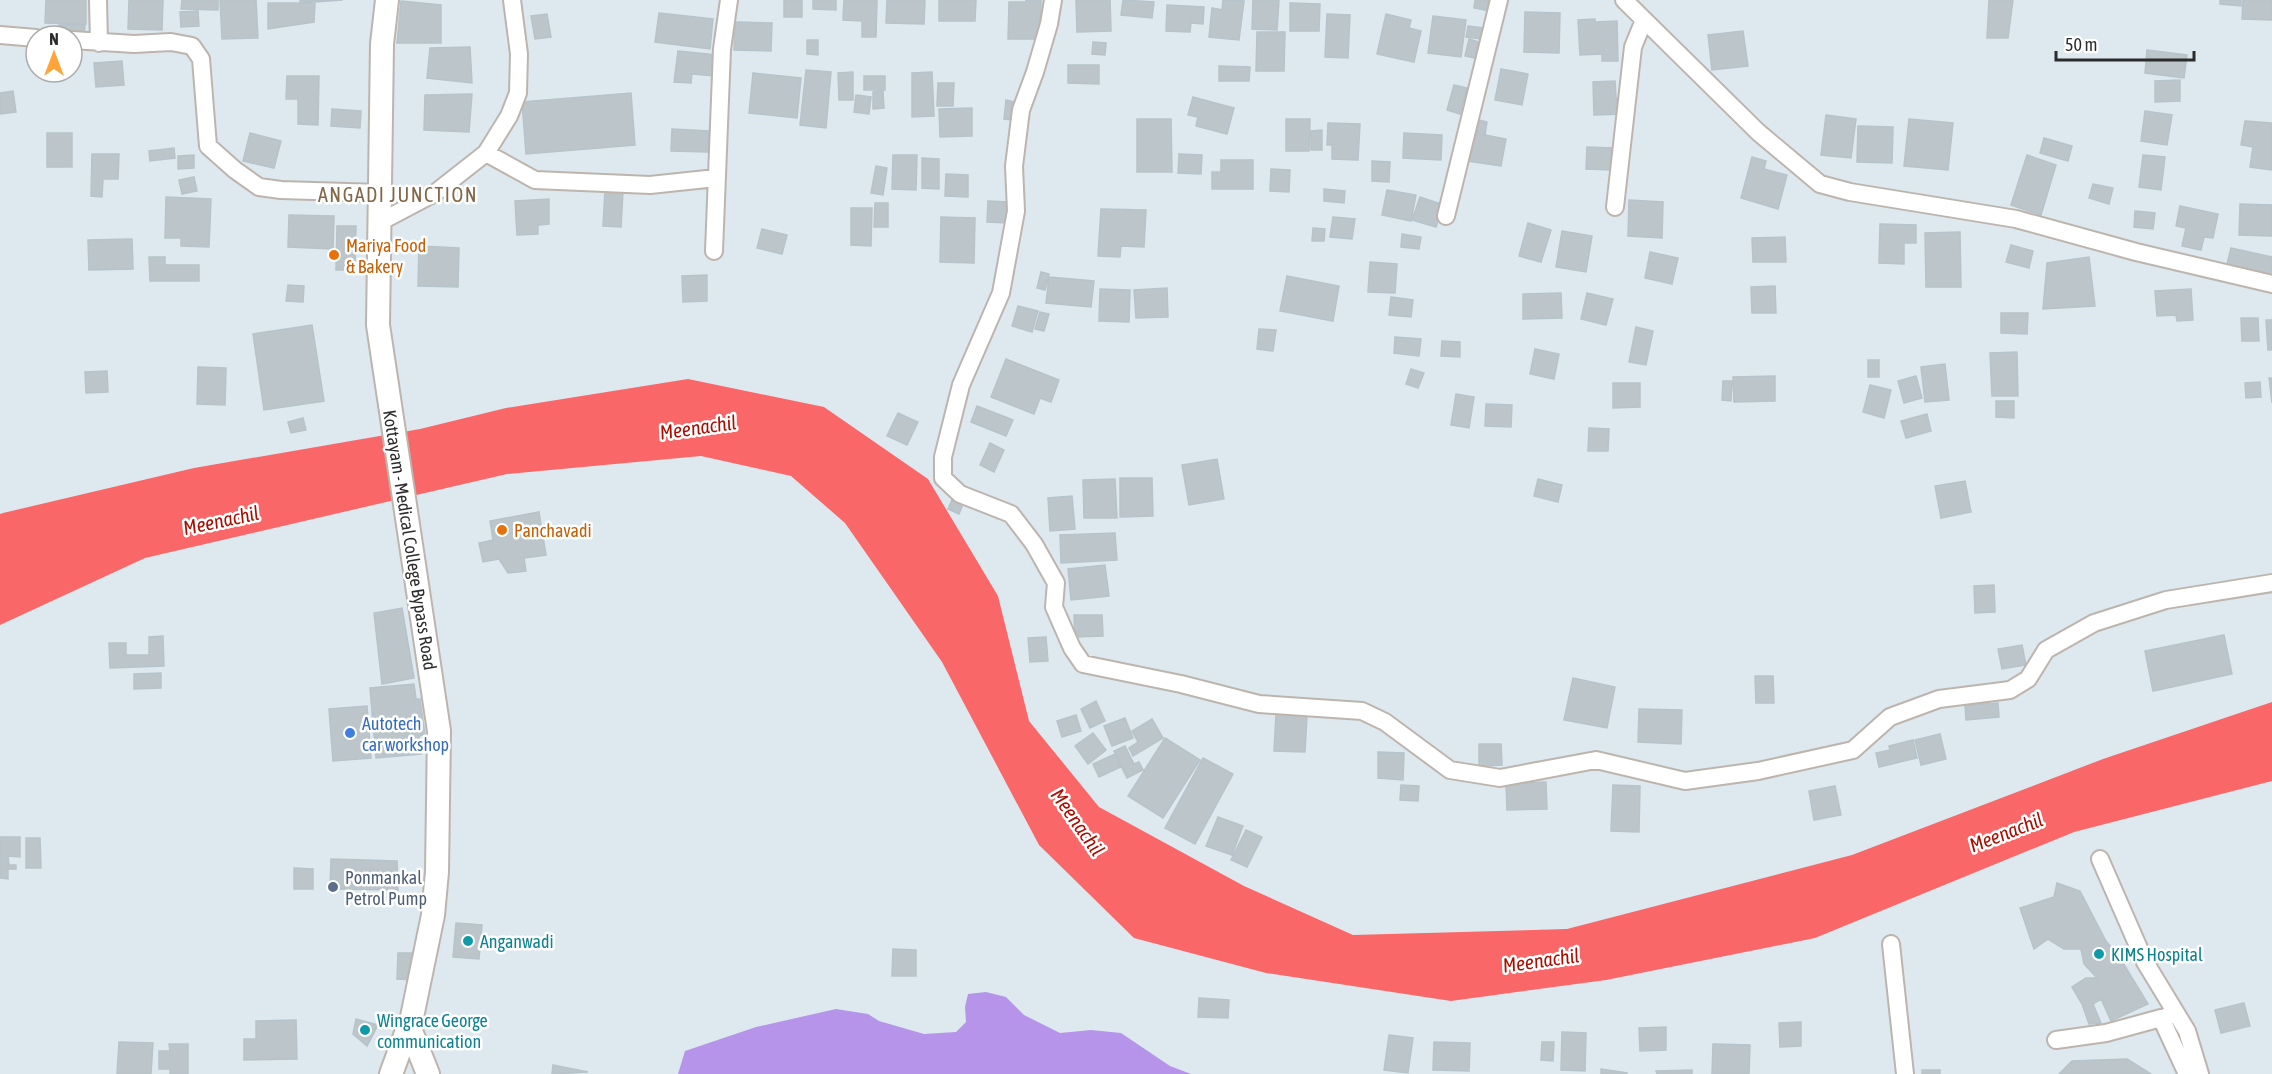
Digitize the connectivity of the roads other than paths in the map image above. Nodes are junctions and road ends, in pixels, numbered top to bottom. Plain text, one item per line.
1 (98, 0) edge
2 (387, 0) edge
3 (512, 0) edge
4 (729, 0) edge
5 (1053, 0) edge
6 (1499, 0) edge
7 (1624, 0) edge
8 (1644, 20) junction
9 (0, 35) edge
10 (24, 37) edge
11 (84, 41) edge
12 (99, 43) junction
13 (486, 153) junction
14 (716, 178) junction
15 (380, 193) junction
16 (1615, 207) dead end
17 (1446, 216) dead end
18 (380, 222) junction
19 (714, 251) dead end
20 (2272, 284) edge
21 (2272, 583) edge
22 (2100, 859) dead end
23 (1891, 944) dead end
24 (2168, 1015) junction
25 (409, 1026) junction
26 (2056, 1040) dead end
27 (391, 1074) edge
28 (428, 1074) edge
29 (1905, 1074) edge
30 (2187, 1074) edge
31 (2200, 1074) edge

1 - 12 street
2 - 15 main road, Kottayam - Medical College Bypass Road
3 - 13 street
4 - 14 street
5 - 21 street
6 - 17 street
7 - 8 street
8 - 16 street
8 - 20 street
9 - 10 street
11 - 12 street
12 - 15 street
13 - 14 street
13 - 18 street
14 - 19 street
15 - 18 main road, Kottayam - Medical College Bypass Road
18 - 25 main road, Kottayam - Medical College Bypass Road
22 - 24 street
23 - 29 street
24 - 26 street
24 - 30 street
24 - 31 street
25 - 27 main road, Kottayam - Medical College Bypass Road
25 - 28 main road

